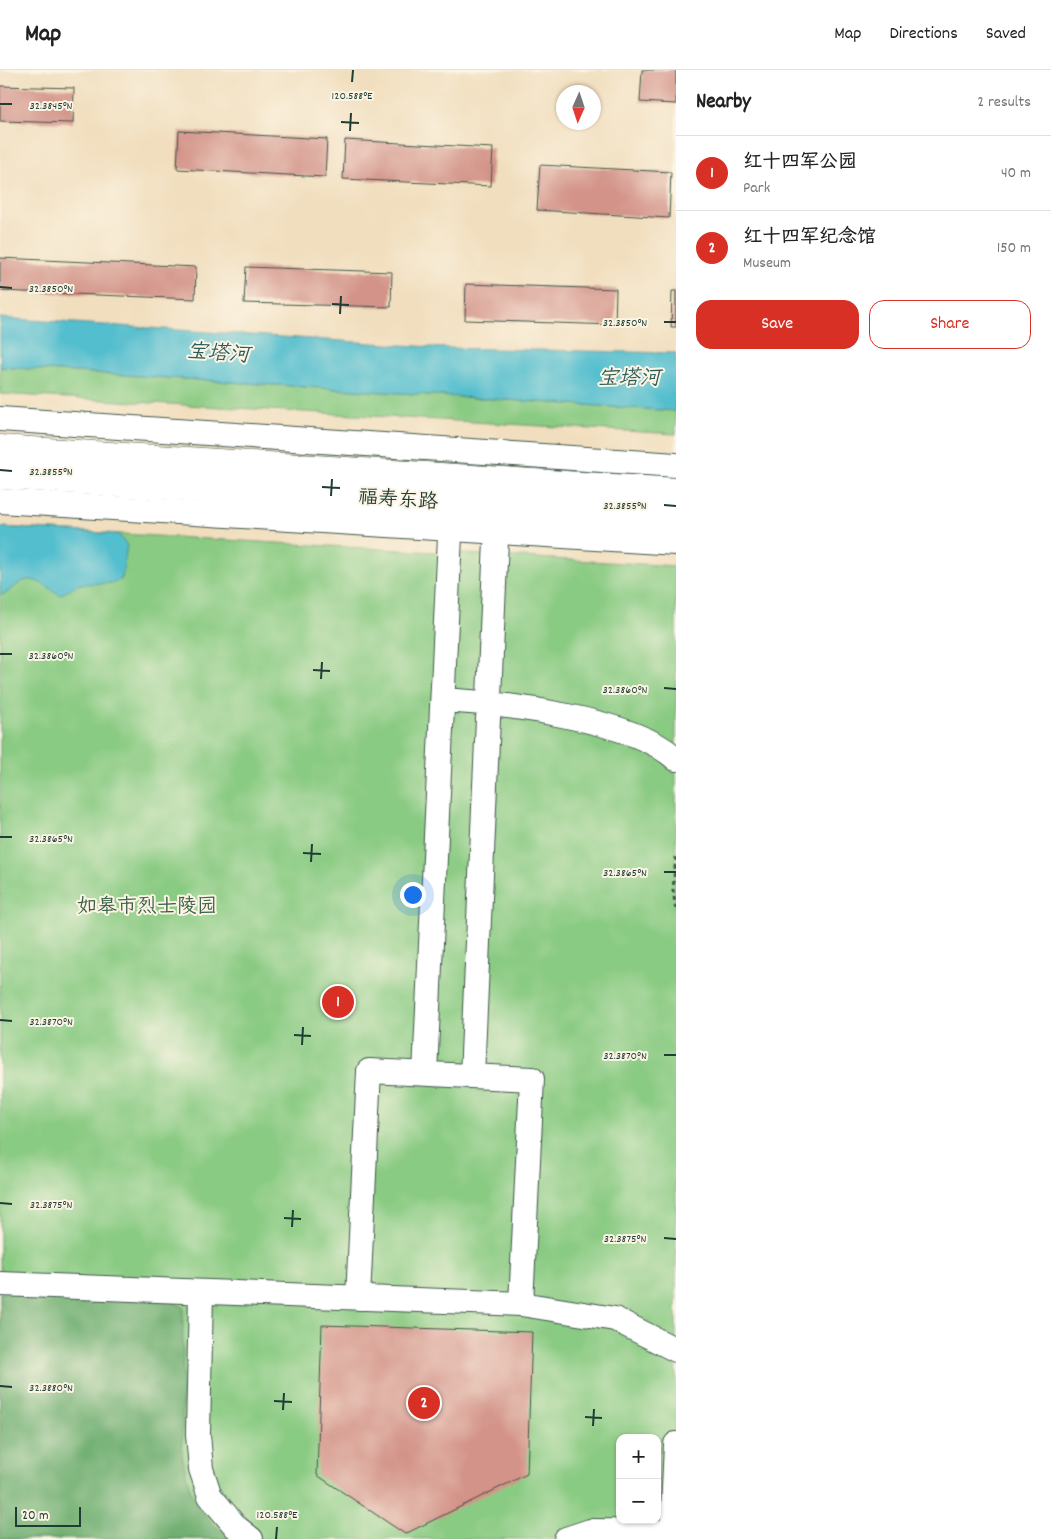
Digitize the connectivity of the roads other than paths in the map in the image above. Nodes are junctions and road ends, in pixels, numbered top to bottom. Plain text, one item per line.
1 (0, 419) edge
2 (0, 449) edge
3 (676, 465) edge
4 (0, 475) edge
5 (676, 492) edge
6 (0, 501) edge
7 (451, 516) junction
8 (676, 519) edge
9 (497, 520) junction
10 (676, 543) edge
11 (443, 700) junction
12 (488, 702) junction
13 (676, 759) edge
14 (425, 1073) junction
15 (472, 1076) junction
16 (0, 1284) edge
17 (201, 1293) junction
18 (358, 1298) junction
19 (522, 1304) junction
20 (676, 1350) edge
21 (676, 1444) edge
22 (674, 1532) edge
23 (251, 1539) edge
24 (566, 1539) edge

1 - 3 street
2 - 5 main road, 福寿东路
4 - 7 main road, 福寿东路
6 - 7 street
7 - 9 main road, 福寿东路
7 - 11 street
8 - 9 main road, 福寿东路
9 - 10 street
9 - 12 street
11 - 12 street
11 - 14 street
12 - 13 street
12 - 15 street
14 - 15 street
14 - 18 street
15 - 19 street
16 - 17 street
17 - 18 street
17 - 23 street
18 - 19 street
19 - 20 street
21 - 22 street
22 - 24 street

